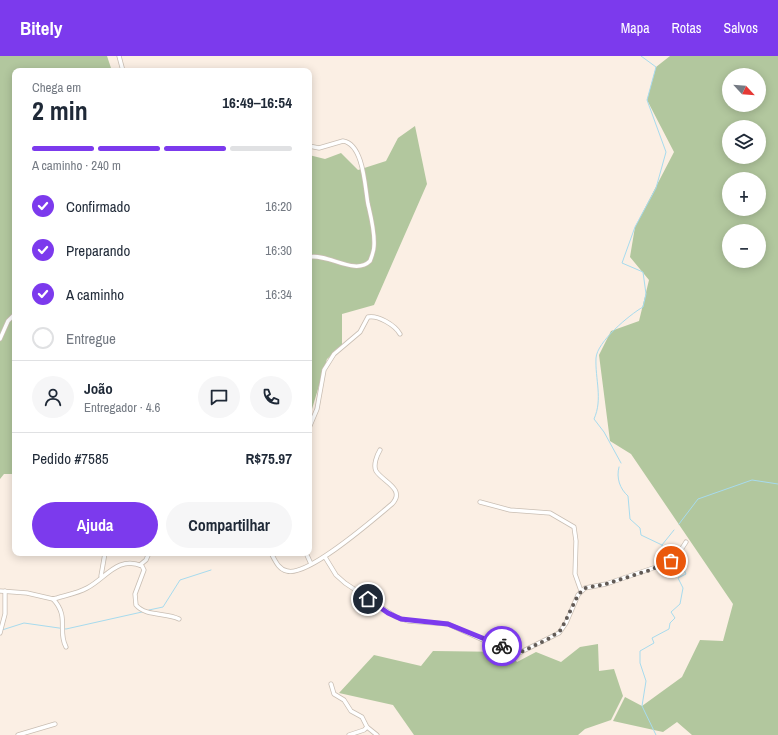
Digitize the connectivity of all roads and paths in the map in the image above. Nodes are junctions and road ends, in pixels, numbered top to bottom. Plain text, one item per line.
1 (119, 56) edge
2 (122, 68) edge
3 (312, 147) edge
4 (312, 257) edge
5 (12, 317) edge
6 (400, 334) dead end
7 (0, 339) edge
8 (312, 421) edge
9 (380, 450) dead end
10 (480, 502) dead end
11 (686, 542) dead end
12 (104, 556) edge
13 (148, 556) edge
14 (272, 556) edge
15 (307, 556) edge
16 (325, 557) junction
17 (311, 564) junction
18 (140, 565) junction
19 (101, 577) junction
20 (0, 591) edge
21 (5, 591) junction
22 (581, 591) junction
23 (53, 599) junction
24 (179, 619) dead end
25 (0, 633) edge
26 (66, 647) dead end
27 (331, 684) dead end
28 (55, 724) dead end
29 (367, 726) junction
30 (18, 735) edge
31 (349, 735) edge
32 (377, 735) edge

1 - 2 street
3 - 4 street
5 - 7 street
6 - 8 street
9 - 16 street
10 - 22 street
11 - 22 street
12 - 19 street
13 - 18 street
14 - 17 street
15 - 17 street
16 - 17 street
16 - 22 street
18 - 19 street
18 - 24 street
19 - 23 street
20 - 21 street
21 - 23 street
21 - 25 street
23 - 26 street
27 - 29 street
28 - 30 street
29 - 31 street
29 - 32 street

